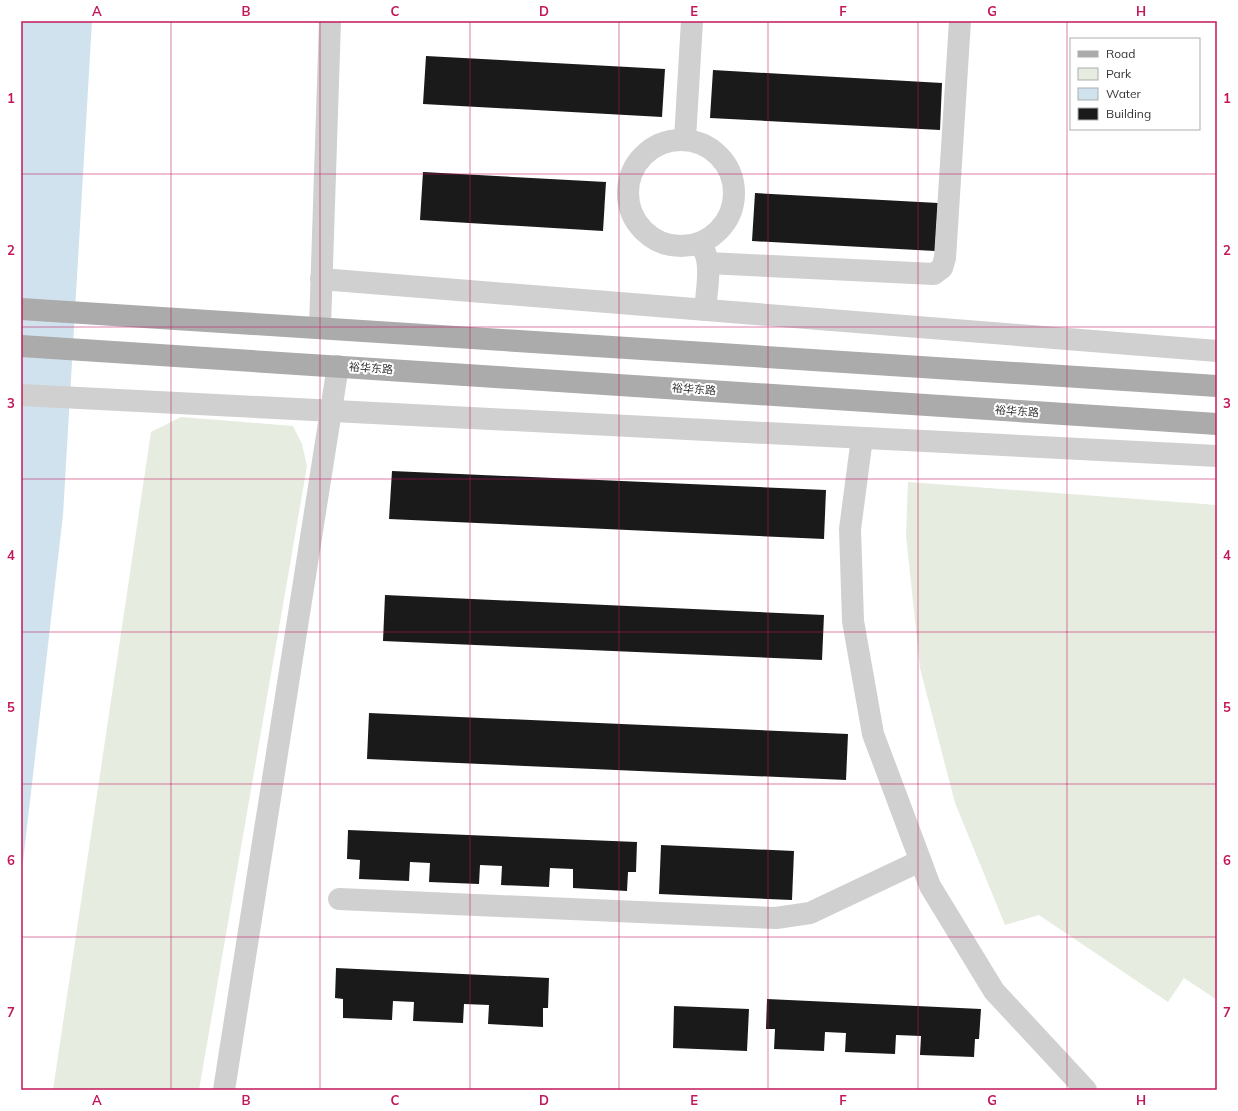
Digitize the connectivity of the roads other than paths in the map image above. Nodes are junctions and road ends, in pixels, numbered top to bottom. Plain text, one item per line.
1 (330, 21) edge
2 (692, 21) edge
3 (960, 21) edge
4 (685, 139) junction
5 (699, 244) junction
6 (708, 263) junction
7 (321, 279) junction
8 (21, 308) edge
9 (705, 310) junction
10 (320, 327) junction
11 (21, 346) edge
12 (1217, 351) edge
13 (338, 366) junction
14 (1217, 386) edge
15 (21, 395) edge
16 (331, 412) junction
17 (1217, 424) edge
18 (862, 438) junction
19 (1217, 456) edge
20 (920, 860) junction
21 (339, 899) dead end
22 (224, 1090) edge
23 (1086, 1090) edge

1 - 7 street
2 - 4 street
3 - 6 street
4 - 5 street
4 - 5 street
5 - 6 street
6 - 9 street
7 - 9 street
7 - 10 street
8 - 10 main road
9 - 12 street
10 - 14 main road
11 - 13 main road, 裕华东路
13 - 16 street
13 - 17 main road, 裕华东路
15 - 16 street
16 - 18 street
16 - 22 street
18 - 19 street
18 - 20 street
20 - 21 street
20 - 23 street

